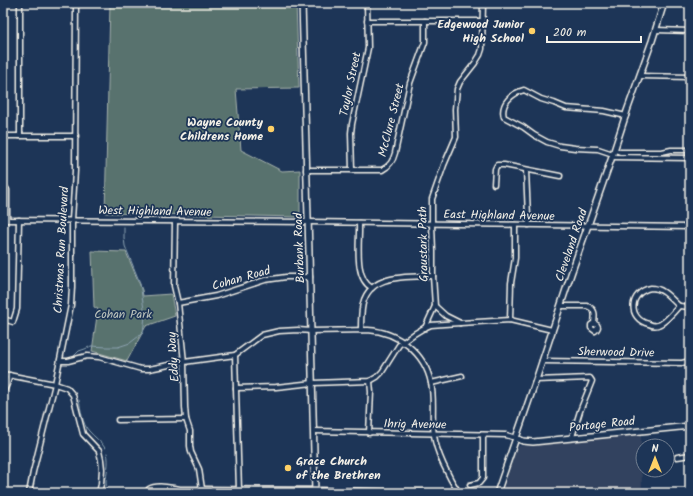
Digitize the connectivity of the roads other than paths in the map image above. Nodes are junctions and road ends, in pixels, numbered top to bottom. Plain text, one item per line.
1 (20, 3) edge
2 (76, 3) edge
3 (302, 3) edge
4 (367, 3) edge
5 (483, 3) edge
6 (664, 3) edge
7 (367, 21) junction
8 (425, 21) junction
9 (482, 21) junction
10 (656, 30) junction
11 (690, 30) edge
12 (640, 76) junction
13 (690, 77) edge
14 (626, 116) junction
15 (3, 136) edge
16 (20, 136) junction
17 (76, 136) junction
18 (690, 150) edge
19 (643, 152) junction
20 (613, 154) junction
21 (643, 157) junction
22 (690, 158) edge
23 (306, 170) junction
24 (352, 170) junction
25 (526, 170) junction
26 (560, 176) dead end
27 (494, 184) dead end
28 (3, 187) edge
29 (5, 220) edge
30 (19, 220) junction
31 (72, 220) junction
32 (175, 222) junction
33 (308, 222) junction
34 (358, 223) junction
35 (432, 224) junction
36 (516, 225) junction
37 (529, 225) junction
38 (588, 226) junction
39 (690, 227) edge
40 (433, 276) junction
41 (310, 277) junction
42 (372, 288) junction
43 (178, 303) junction
44 (435, 306) junction
45 (561, 306) junction
46 (680, 306) junction
47 (690, 307) edge
48 (3, 319) edge
49 (510, 320) junction
50 (460, 323) junction
51 (594, 323) dead end
52 (424, 328) junction
53 (361, 330) junction
54 (552, 330) junction
55 (312, 331) junction
56 (403, 342) junction
57 (235, 355) junction
58 (60, 361) junction
59 (542, 361) junction
60 (690, 361) edge
61 (184, 362) junction
62 (3, 374) edge
63 (10, 375) junction
64 (462, 376) dead end
65 (536, 380) junction
66 (370, 382) junction
67 (431, 383) junction
68 (55, 384) junction
69 (313, 384) junction
70 (236, 388) junction
71 (3, 393) edge
72 (186, 419) junction
73 (118, 420) dead end
74 (690, 426) edge
75 (314, 431) junction
76 (369, 433) junction
77 (433, 434) junction
78 (483, 435) junction
79 (516, 438) junction
80 (572, 438) junction
81 (690, 455) edge
82 (677, 458) dead end
83 (470, 485) dead end
84 (180, 489) junction
85 (202, 489) junction
86 (239, 490) junction
87 (315, 491) edge
88 (29, 493) edge
89 (99, 493) edge
90 (453, 493) edge
91 (459, 493) edge
92 (497, 493) edge

1 - 16 street
2 - 17 street, Christmas Run Boulevard
3 - 23 main road, Burbank Road
4 - 7 street, Taylor Street
5 - 9 street, Graustark Path
6 - 10 main road, Cleveland Road
7 - 8 street
7 - 24 street, Taylor Street
8 - 9 street
8 - 24 street, McClure Street
9 - 35 street, Graustark Path
10 - 11 street
10 - 12 main road, Cleveland Road
12 - 13 street
12 - 14 main road, Cleveland Road
14 - 20 main road, Cleveland Road
14 - 20 street
15 - 16 street
16 - 17 street
17 - 31 street, Christmas Run Boulevard
18 - 19 street
19 - 20 street
19 - 21 street
20 - 21 street
20 - 38 main road, Cleveland Road
21 - 22 street
23 - 24 street, McClure Street
23 - 33 main road, Burbank Road
25 - 26 street
25 - 27 street
25 - 37 street
28 - 29 street
29 - 30 street, West Highland Avenue
30 - 31 street, West Highland Avenue
30 - 48 street
31 - 32 street, West Highland Avenue
31 - 58 street, Christmas Run Boulevard
32 - 33 street, West Highland Avenue
32 - 43 street, Eddy Way
33 - 34 street, East Highland Avenue
33 - 41 main road, Burbank Road
34 - 35 street, East Highland Avenue
34 - 42 street
35 - 36 street, East Highland Avenue
35 - 40 street, Graustark Path
36 - 37 street, East Highland Avenue
36 - 49 street
37 - 38 street, East Highland Avenue
38 - 39 street, East Highland Avenue
38 - 45 main road, Cleveland Road
40 - 42 street
40 - 44 street, Graustark Path
41 - 43 street, Cohan Road
41 - 55 main road, Burbank Road
42 - 53 street
43 - 61 street, Eddy Way
44 - 50 street
44 - 52 street
45 - 51 street
45 - 54 main road, Cleveland Road
46 - 46 street
46 - 47 street
49 - 50 street
49 - 54 street
50 - 52 street
52 - 56 street
53 - 55 street
53 - 56 street
54 - 59 main road, Cleveland Road
55 - 57 street
55 - 69 main road, Burbank Road
56 - 66 street
56 - 67 street
57 - 61 street
57 - 70 street
58 - 61 street
58 - 68 street, Christmas Run Boulevard
59 - 60 street, Sherwood Drive
59 - 65 main road, Cleveland Road
61 - 72 street, Eddy Way
62 - 63 street
63 - 68 street
63 - 71 street
64 - 67 street
65 - 79 main road, Cleveland Road
65 - 80 street
66 - 69 street
66 - 76 street
67 - 77 street
68 - 88 street, Christmas Run Boulevard
68 - 89 street
69 - 70 street
69 - 75 main road, Burbank Road
70 - 86 street
72 - 73 street
72 - 85 street, Eddy Way
74 - 80 main road, Portage Road
75 - 76 street, Ihrig Avenue
75 - 87 main road, Burbank Road
76 - 77 street, Ihrig Avenue
77 - 78 street, Ihrig Avenue
77 - 91 street
78 - 79 street, Ihrig Avenue
78 - 83 street
79 - 80 main road, Portage Road
79 - 92 main road, Cleveland Road
81 - 82 street
84 - 84 street
84 - 85 street
85 - 86 street
86 - 87 street
87 - 90 street

